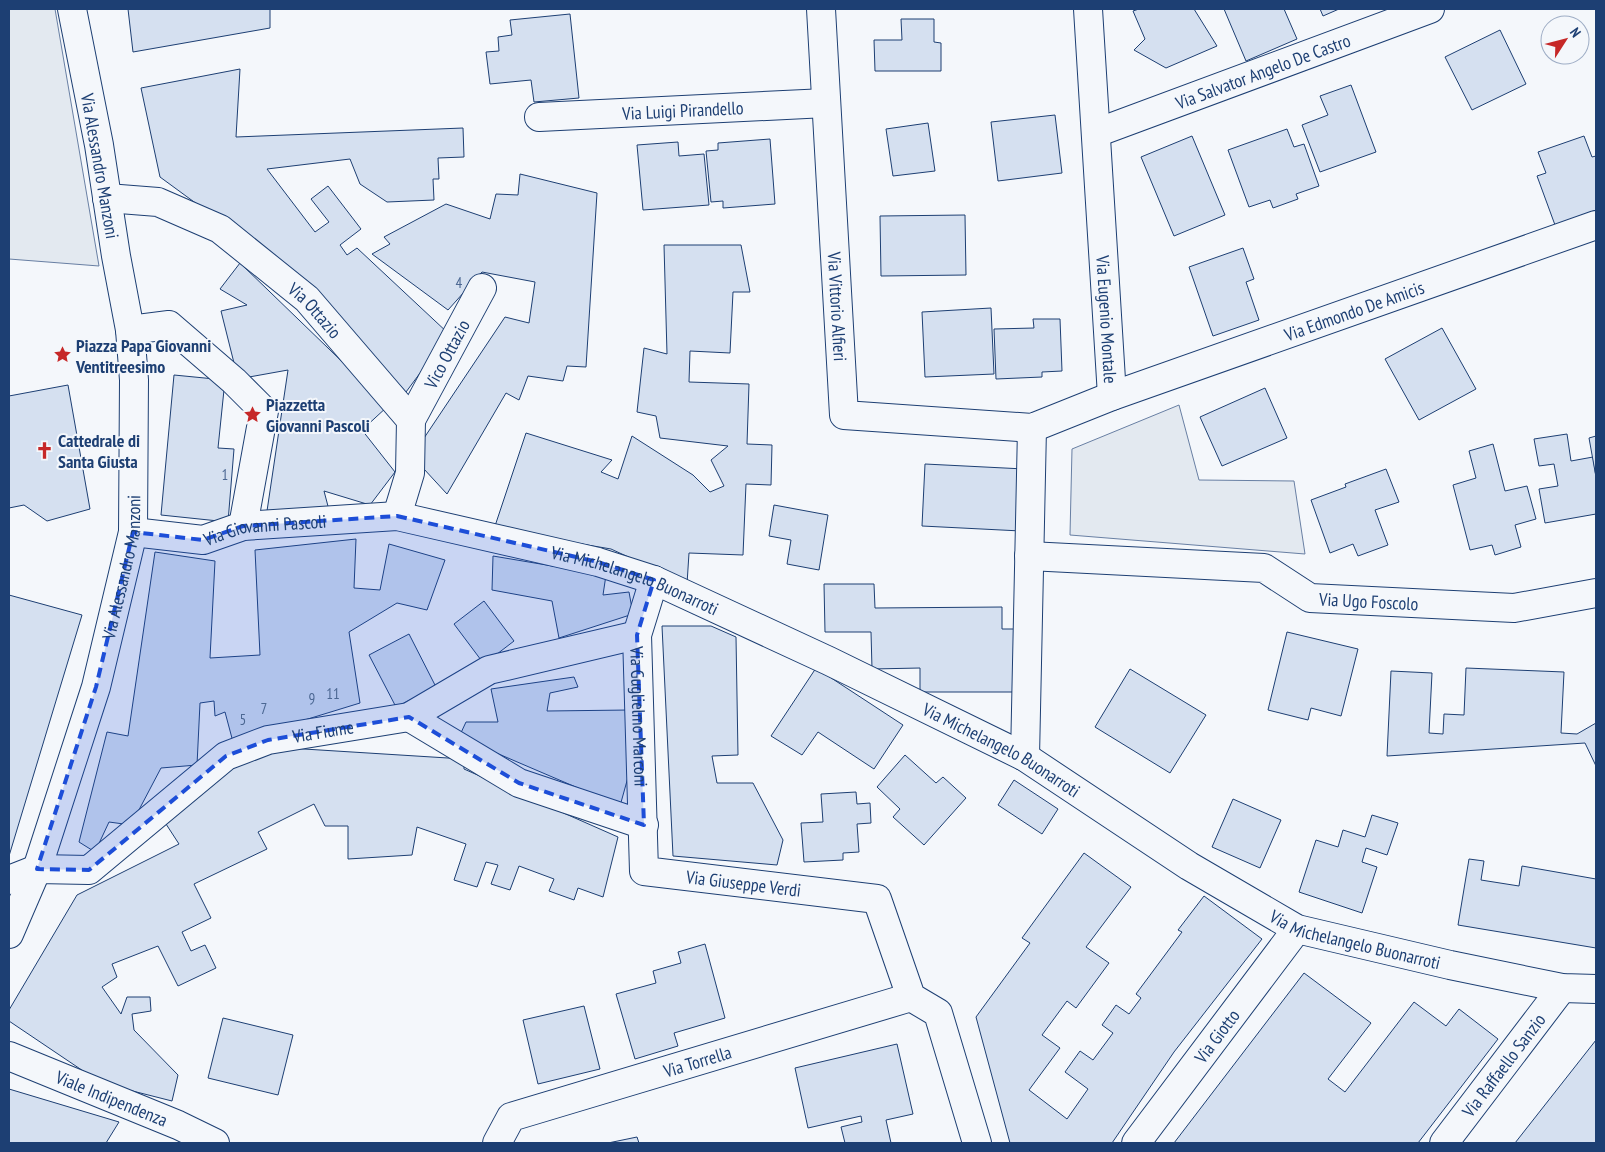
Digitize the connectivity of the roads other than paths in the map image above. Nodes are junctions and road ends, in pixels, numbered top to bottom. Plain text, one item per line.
1 (72, 9) edge
2 (821, 9) edge
3 (1088, 9) edge
4 (1430, 9) edge
5 (826, 103) junction
6 (539, 117) dead end
7 (1096, 133) junction
8 (107, 198) junction
9 (1596, 225) edge
10 (482, 288) dead end
11 (130, 330) junction
12 (1112, 396) junction
13 (411, 420) junction
14 (1032, 428) junction
15 (397, 516) junction
16 (243, 526) junction
17 (133, 532) junction
18 (1029, 556) junction
19 (654, 580) junction
20 (1596, 593) edge
21 (637, 635) junction
22 (409, 717) junction
23 (1025, 757) junction
24 (644, 825) junction
25 (37, 869) junction
26 (9, 880) edge
27 (1297, 929) junction
28 (9, 934) edge
29 (1562, 988) junction
30 (1596, 989) edge
31 (911, 997) junction
32 (9, 1056) edge
33 (215, 1143) edge
34 (497, 1143) edge
35 (977, 1143) edge
36 (1136, 1143) edge
37 (1444, 1143) edge

1 - 8 street, Via Alessandro Manzoni
2 - 5 street, Via Vittorio Alfieri
3 - 7 street, Via Eugenio Montale
4 - 7 street, Via Salvator Angelo De Castro
5 - 6 street, Via Luigi Pirandello
5 - 14 street, Via Vittorio Alfieri
7 - 12 street, Via Eugenio Montale
8 - 11 street, Via Alessandro Manzoni
8 - 13 street, Via Ottazio
9 - 12 street, Via Edmondo De Amicis
10 - 13 street, Vico Ottazio
11 - 16 street
11 - 17 street, Via Alessandro Manzoni
12 - 14 street, Via Eugenio Montale
13 - 15 street
14 - 18 street
15 - 16 street, Via Giovanni Pascoli
15 - 19 street, Via Michelangelo Buonarroti
16 - 17 street, Via Giovanni Pascoli
17 - 25 street, Via Alessandro Manzoni
18 - 20 street, Via Ugo Foscolo
18 - 23 street
19 - 21 street, Via Guglielmo Marconi
19 - 23 street, Via Michelangelo Buonarroti
21 - 22 street, Via Fiume
21 - 24 street, Via Guglielmo Marconi
22 - 24 street
22 - 25 street, Via Fiume
23 - 27 street, Via Michelangelo Buonarroti
24 - 31 street, Via Giuseppe Verdi
25 - 26 street
25 - 28 street, Via Alessandro Manzoni
27 - 29 street, Via Michelangelo Buonarroti
27 - 36 street, Via Giotto
29 - 30 street, Via Michelangelo Buonarroti
29 - 37 street, Via Raffaello Sanzio
31 - 34 street, Via Torrella
31 - 35 street
32 - 33 street, Viale Indipendenza

